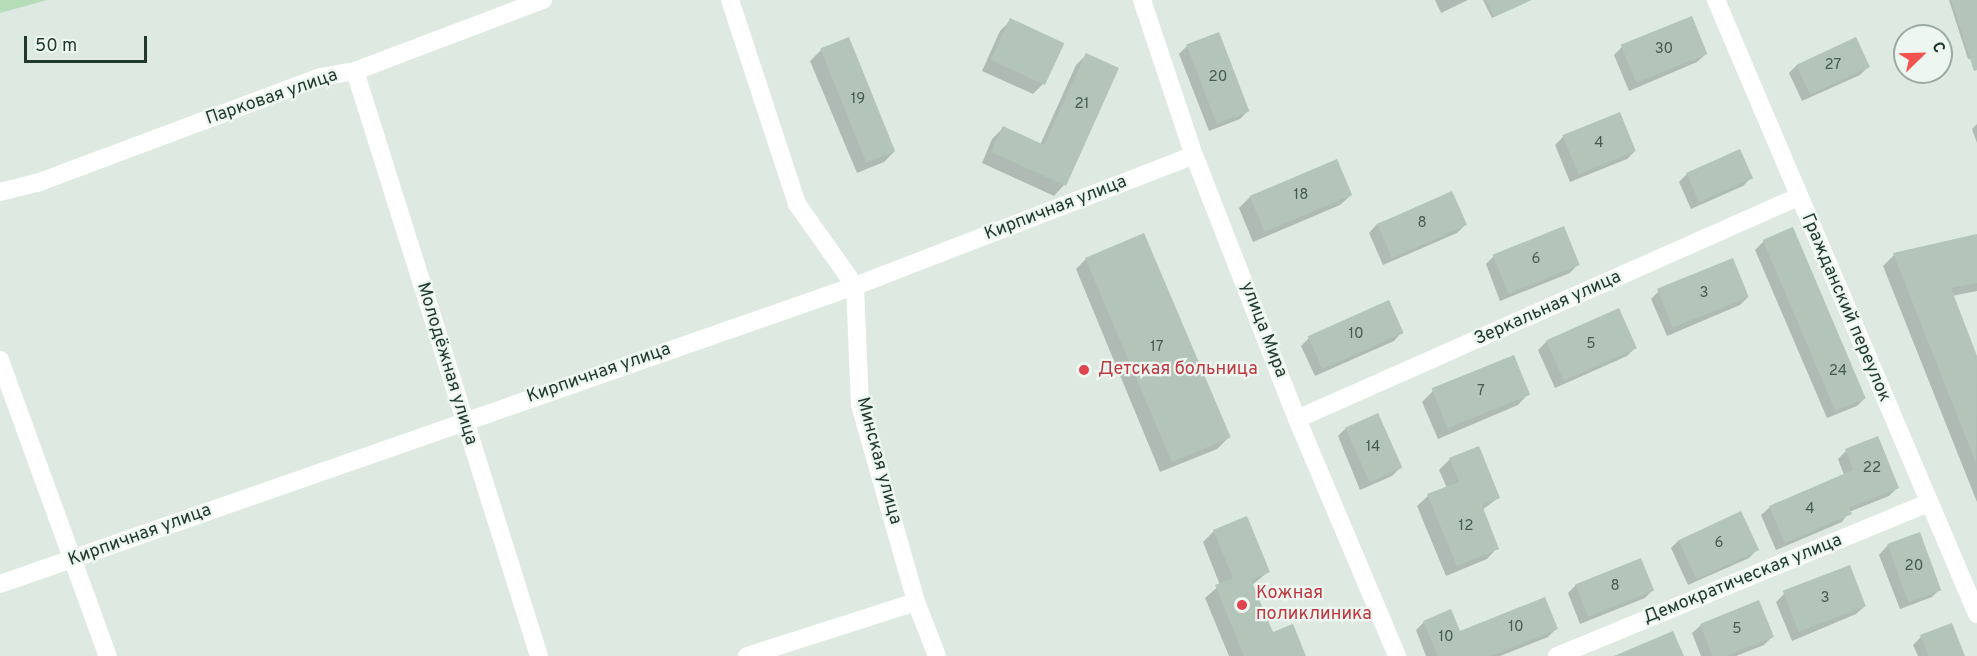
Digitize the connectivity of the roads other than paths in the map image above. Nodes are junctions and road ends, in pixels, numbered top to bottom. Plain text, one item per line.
1 (543, 0) edge
2 (730, 0) edge
3 (1142, 0) edge
4 (1716, 0) edge
5 (355, 71) junction
6 (1194, 155) junction
7 (0, 192) edge
8 (1798, 197) junction
9 (855, 286) junction
10 (0, 360) edge
11 (1296, 419) junction
12 (463, 420) junction
13 (1928, 503) junction
14 (71, 560) junction
15 (0, 584) edge
16 (916, 602) junction
17 (1977, 614) edge
18 (108, 656) edge
19 (539, 656) edge
20 (747, 656) edge
21 (937, 656) edge
22 (1397, 656) edge
23 (1557, 656) edge

1 - 5 street, Парковая улица
2 - 9 street
3 - 6 street, улица Мира
4 - 8 street, Гражданский переулок
5 - 7 street, Парковая улица
5 - 12 street, Молодёжная улица
6 - 9 street, Кирпичная улица
6 - 11 street, улица Мира
8 - 11 street, Зеркальная улица
8 - 13 street, Гражданский переулок
9 - 12 street, Кирпичная улица
9 - 16 street, Минская улица
10 - 14 street
11 - 22 street, улица Мира
12 - 14 street, Кирпичная улица
12 - 19 street, Молодёжная улица
13 - 17 street, Гражданский переулок
13 - 23 street, Демократическая улица
14 - 15 street, Кирпичная улица
14 - 18 street
16 - 20 street
16 - 21 street, Минская улица

